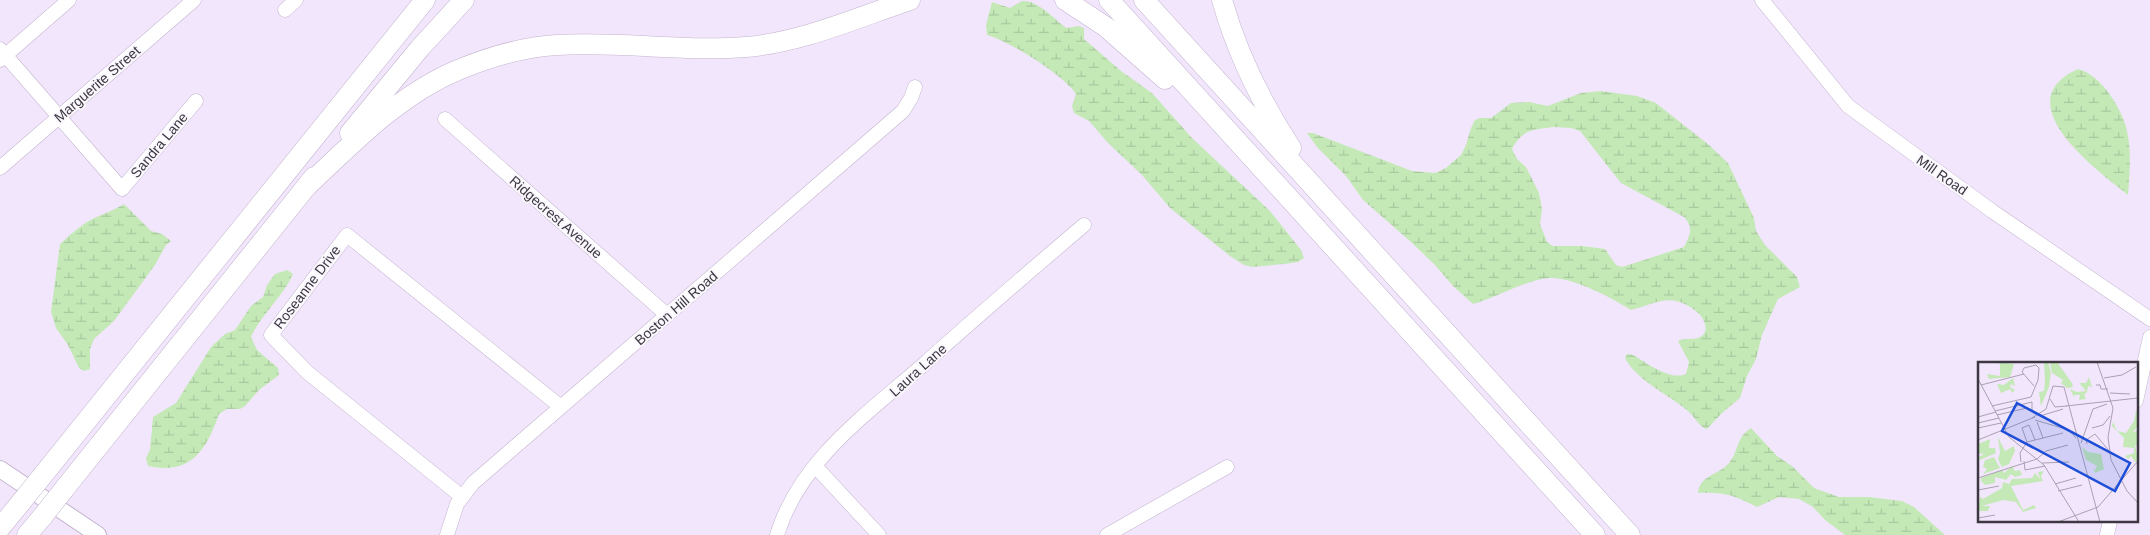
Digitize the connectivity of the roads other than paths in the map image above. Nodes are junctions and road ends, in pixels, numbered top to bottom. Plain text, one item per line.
1 (69, 0) edge
2 (194, 0) edge
3 (296, 0) edge
4 (407, 0) edge
5 (425, 0) edge
6 (464, 0) edge
7 (910, 0) edge
8 (1064, 0) edge
9 (1109, 0) edge
10 (1144, 0) edge
11 (1222, 0) edge
12 (1762, 0) edge
13 (285, 10) dead end
14 (2, 55) edge
15 (915, 87) dead end
16 (196, 101) dead end
17 (337, 108) junction
18 (59, 117) junction
19 (445, 118) dead end
20 (1249, 154) junction
21 (0, 168) edge
22 (306, 187) junction
23 (1327, 202) junction
24 (1084, 225) dead end
25 (667, 315) junction
26 (2150, 319) edge
27 (2150, 337) edge
28 (2138, 392) edge
29 (560, 407) junction
30 (815, 466) junction
31 (1227, 467) dead end
32 (0, 469) edge
33 (461, 496) junction
34 (2110, 522) edge
35 (0, 528) edge
36 (27, 535) edge
37 (98, 535) edge
38 (447, 535) edge
39 (777, 535) edge
40 (879, 535) edge
41 (1107, 535) edge
42 (1595, 535) edge
43 (1630, 535) edge
44 (2107, 535) edge

1 - 14 street
2 - 18 street, Marguerite Street
3 - 13 street
4 - 17 highway
5 - 17 highway
6 - 22 highway
7 - 22 highway
8 - 20 highway
9 - 20 highway
10 - 23 highway
11 - 23 highway
12 - 26 street, Mill Road
14 - 18 street
15 - 25 street, Boston Hill Road
16 - 18 street, Sandra Lane
17 - 35 highway, bridge
18 - 21 street, Marguerite Street
19 - 25 street, Ridgecrest Avenue
20 - 42 highway
22 - 36 highway, bridge
23 - 43 highway
24 - 30 street, Laura Lane
25 - 29 street, Boston Hill Road
27 - 28 street
29 - 33 street, Boston Hill Road
29 - 33 street, Roseanne Drive
30 - 39 street, Laura Lane
30 - 40 street
31 - 41 street
32 - 37 main road
33 - 38 street, Boston Hill Road
34 - 44 street

